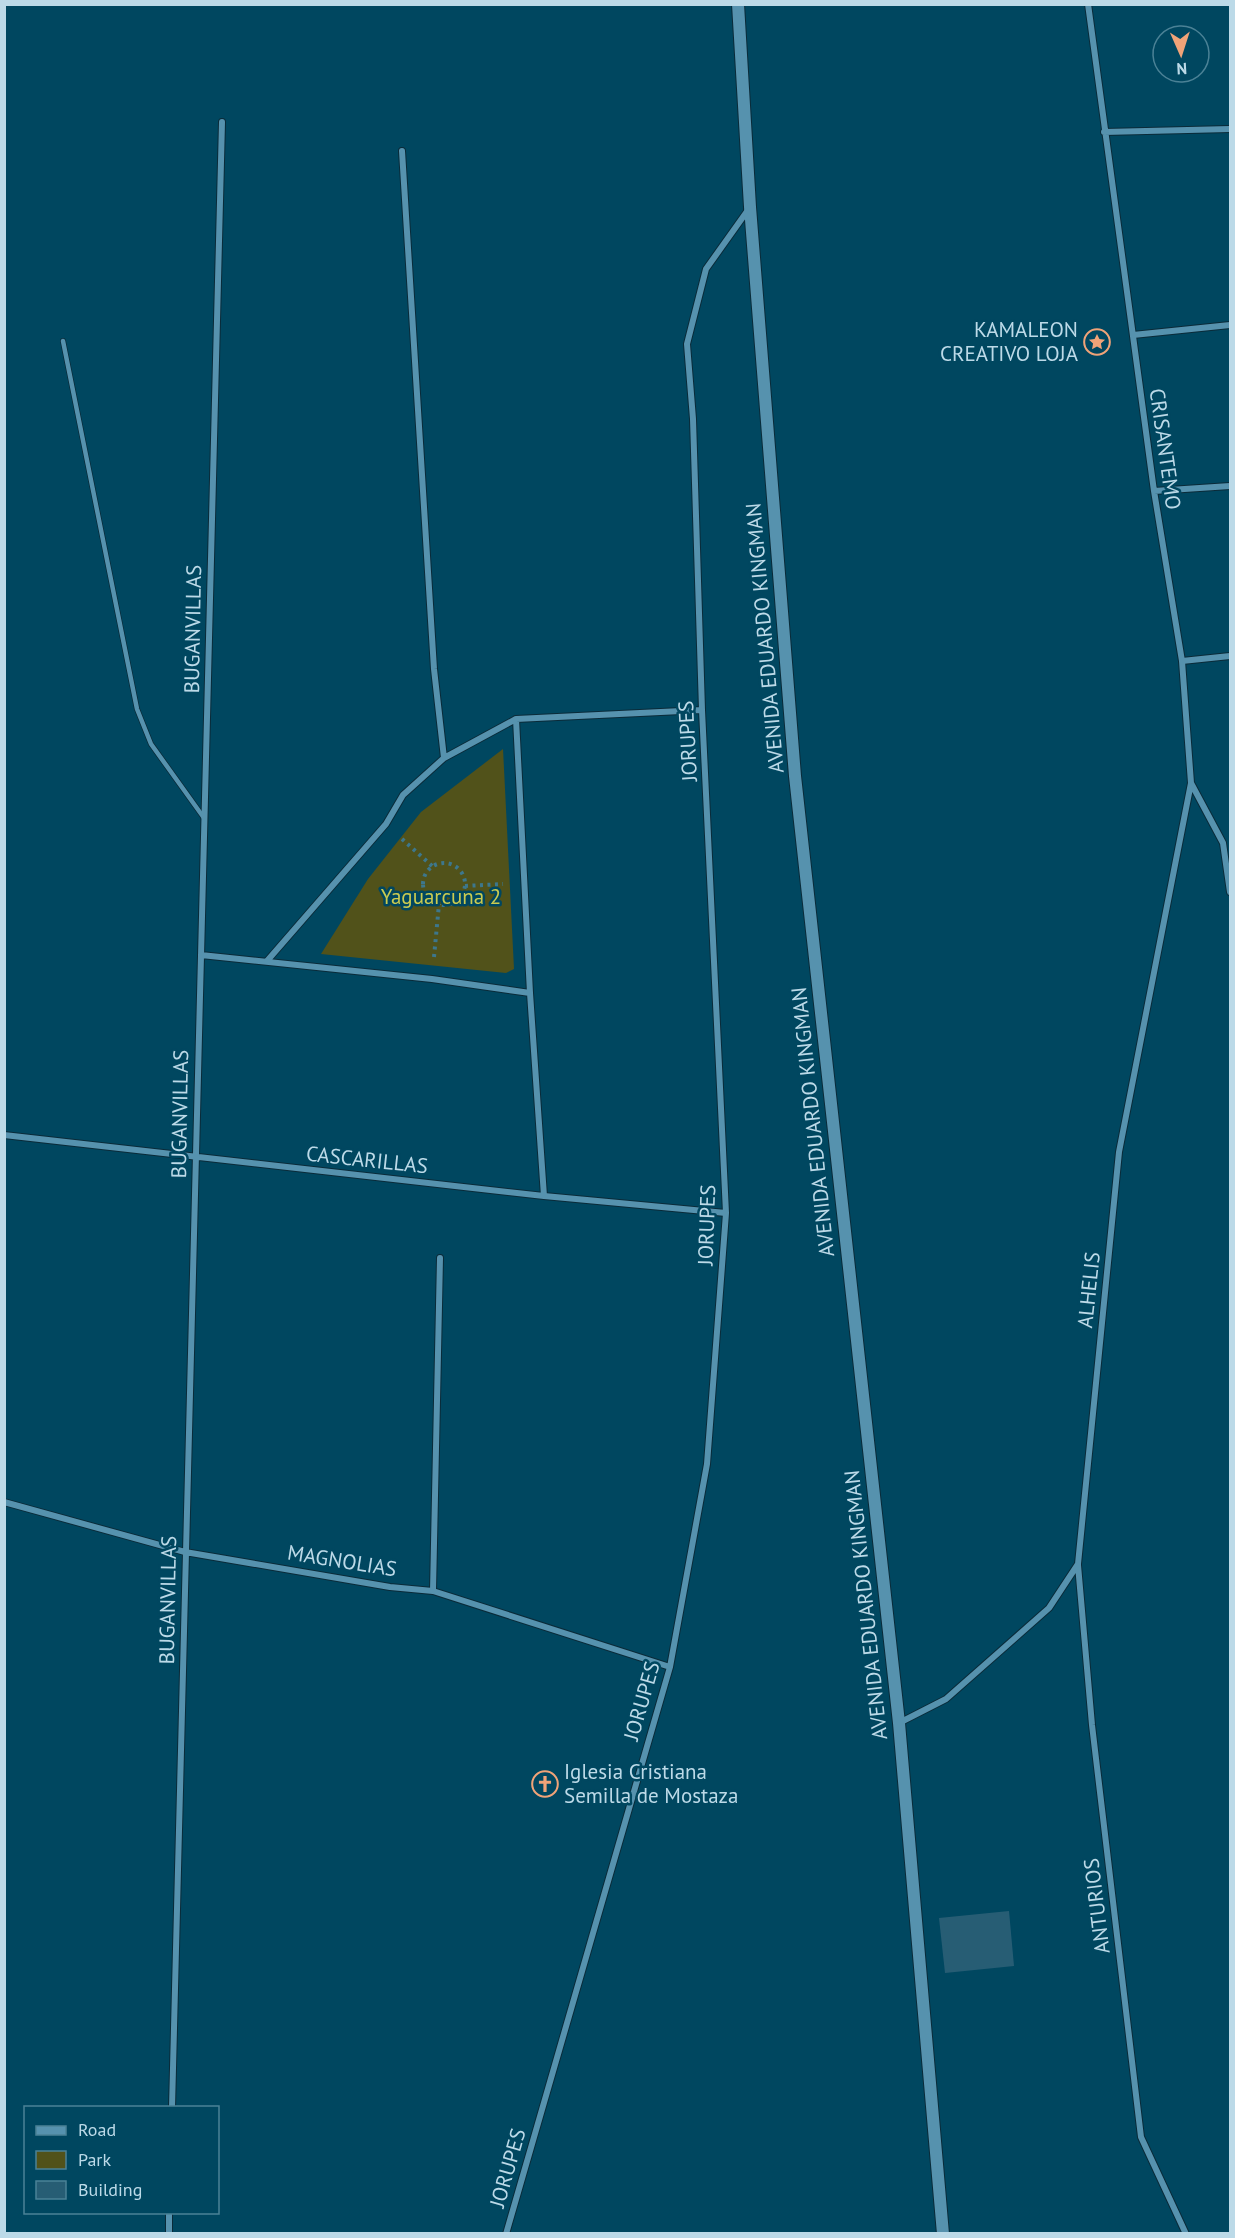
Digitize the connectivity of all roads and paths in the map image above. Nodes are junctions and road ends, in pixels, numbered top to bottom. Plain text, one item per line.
1 (738, 4) edge
2 (1088, 4) edge
3 (222, 122) dead end
4 (1230, 129) edge
5 (1104, 132) junction
6 (402, 151) dead end
7 (750, 207) junction
8 (1230, 325) edge
9 (1133, 335) junction
10 (63, 341) dead end
11 (1230, 486) edge
12 (1154, 491) junction
13 (1230, 656) edge
14 (1182, 661) junction
15 (702, 710) junction
16 (516, 719) junction
17 (444, 758) junction
18 (1191, 783) junction
19 (204, 818) junction
20 (386, 824) junction
21 (1230, 842) edge
22 (1223, 843) junction
23 (432, 866) junction
24 (524, 882) junction
25 (465, 886) junction
26 (1230, 892) edge
27 (439, 904) junction
28 (201, 955) junction
29 (267, 961) junction
30 (432, 979) junction
31 (530, 993) junction
32 (4, 1135) edge
33 (196, 1158) junction
34 (544, 1196) junction
35 (726, 1213) junction
36 (440, 1258) dead end
37 (4, 1502) edge
38 (185, 1552) junction
39 (1078, 1564) junction
40 (433, 1591) junction
41 (670, 1667) junction
42 (899, 1723) junction
43 (172, 2106) edge
44 (169, 2214) edge
45 (169, 2234) edge
46 (506, 2234) edge
47 (943, 2234) edge
48 (1186, 2234) edge

1 - 7 main road, AVENIDA EDUARDO KINGMAN
2 - 5 street, CRISANTEMO
3 - 19 street, BUGANVILLAS
4 - 5 street
5 - 9 street, CRISANTEMO
6 - 17 street
7 - 15 street, JORUPES
7 - 42 main road, AVENIDA EDUARDO KINGMAN
8 - 9 street
9 - 12 street, CRISANTEMO
10 - 19 lane
11 - 12 street
12 - 14 street, CRISANTEMO
13 - 14 street
14 - 18 street, CRISANTEMO
15 - 16 street
15 - 35 street, JORUPES
16 - 17 street
16 - 24 street
17 - 20 street
18 - 22 street, CRISANTEMO
18 - 39 street, ALHELIS
19 - 28 street, BUGANVILLAS
20 - 23 path
20 - 29 street
21 - 22 street
22 - 26 street, CRISANTEMO
23 - 25 path
23 - 27 path
24 - 25 path
24 - 31 street
25 - 27 path
27 - 30 path
28 - 29 street
28 - 33 street, BUGANVILLAS
29 - 30 street
30 - 31 street
31 - 34 street
32 - 33 street, CASCARILLAS
33 - 34 street, CASCARILLAS
33 - 38 street, BUGANVILLAS
34 - 35 street, CASCARILLAS
35 - 41 street, JORUPES
36 - 40 street
37 - 38 street, MAGNOLIAS
38 - 40 street, MAGNOLIAS
38 - 43 street, BUGANVILLAS
39 - 42 street, ALHELIS
39 - 48 street, ANTURIOS
40 - 41 street, MAGNOLIAS
41 - 46 street, JORUPES
42 - 47 main road, AVENIDA EDUARDO KINGMAN
44 - 45 street

